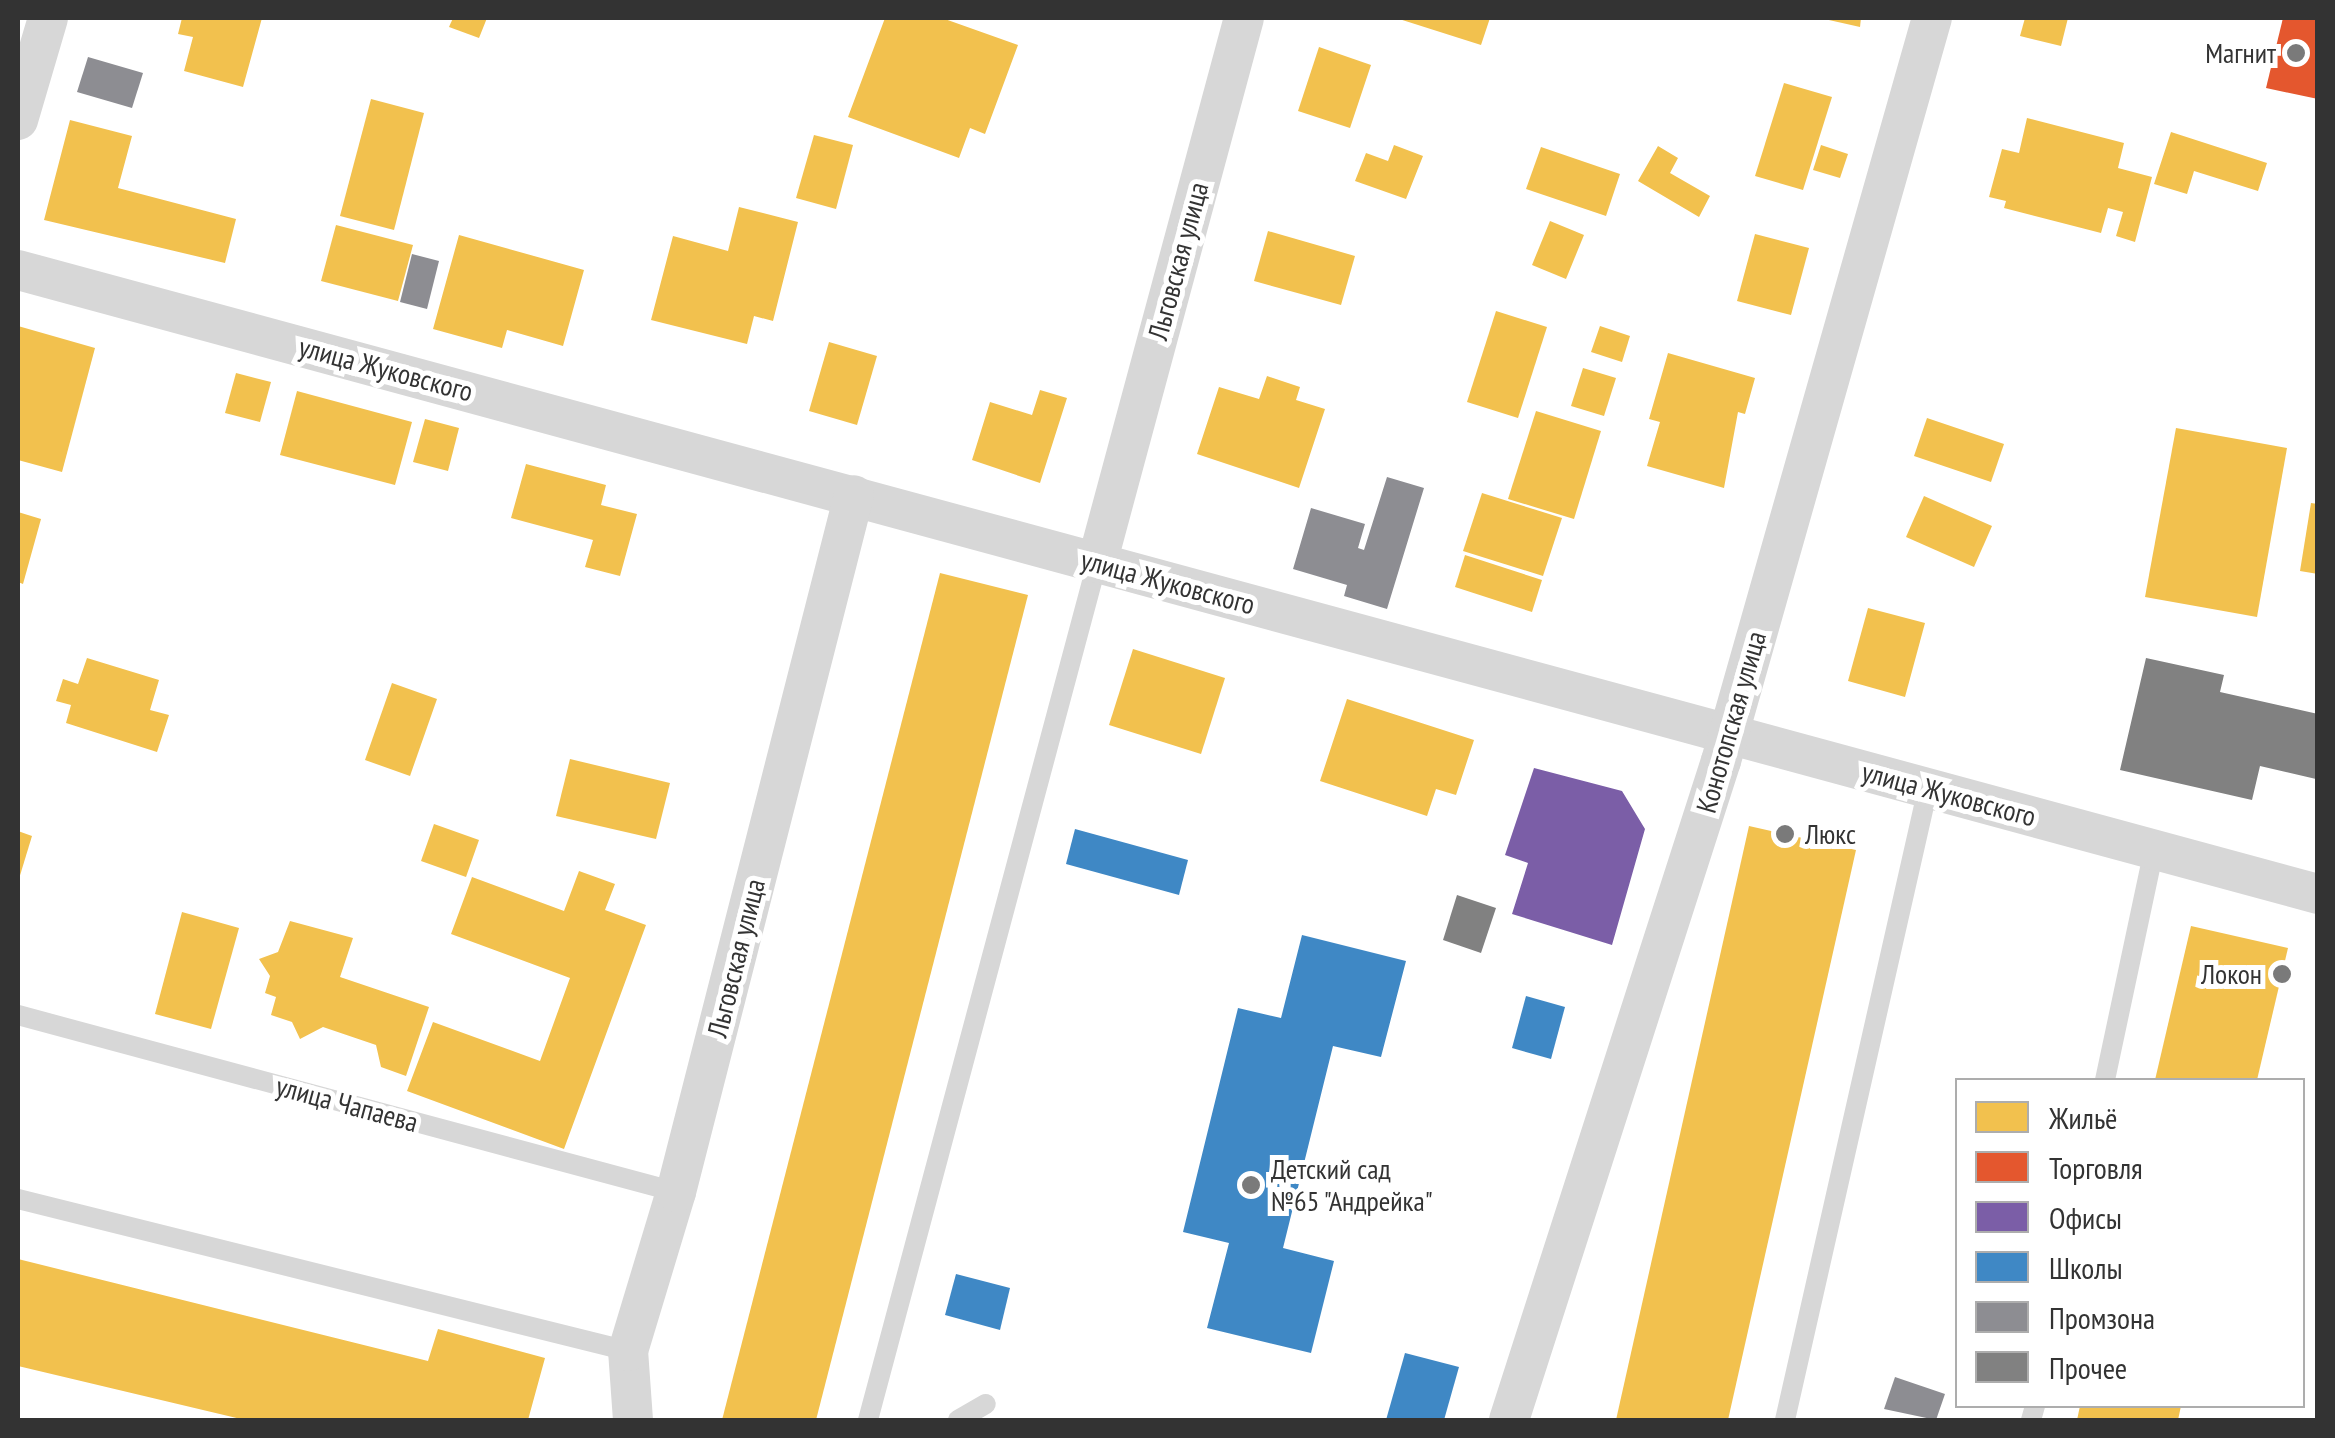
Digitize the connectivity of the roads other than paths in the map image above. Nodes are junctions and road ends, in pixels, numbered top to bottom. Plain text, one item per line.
1 (48, 18) edge
2 (1244, 18) edge
3 (1932, 18) edge
4 (18, 120) edge
5 (18, 270) edge
6 (854, 495) junction
7 (1097, 562) junction
8 (1728, 734) junction
9 (1928, 788) junction
10 (2154, 850) junction
11 (2318, 894) edge
12 (18, 1016) edge
13 (2105, 1078) edge
14 (676, 1192) junction
15 (18, 1199) edge
16 (628, 1350) junction
17 (986, 1404) dead end
18 (633, 1420) edge
19 (868, 1420) edge
20 (958, 1420) edge
21 (1509, 1420) edge
22 (1785, 1420) edge

1 - 4 street
2 - 7 street, Льговская улица
3 - 8 street, Конотопская улица
5 - 6 street, улица Жуковского
6 - 7 street, улица Жуковского
6 - 14 street, Льговская улица
7 - 8 street, улица Жуковского
7 - 19 lane
8 - 9 street, улица Жуковского
8 - 21 street, Конотопская улица
9 - 10 street, улица Жуковского
9 - 22 lane
10 - 11 street, улица Жуковского
10 - 13 lane
12 - 14 lane, улица Чапаева
14 - 16 street, Льговская улица
15 - 16 lane
16 - 18 street, Льговская улица
17 - 20 lane

